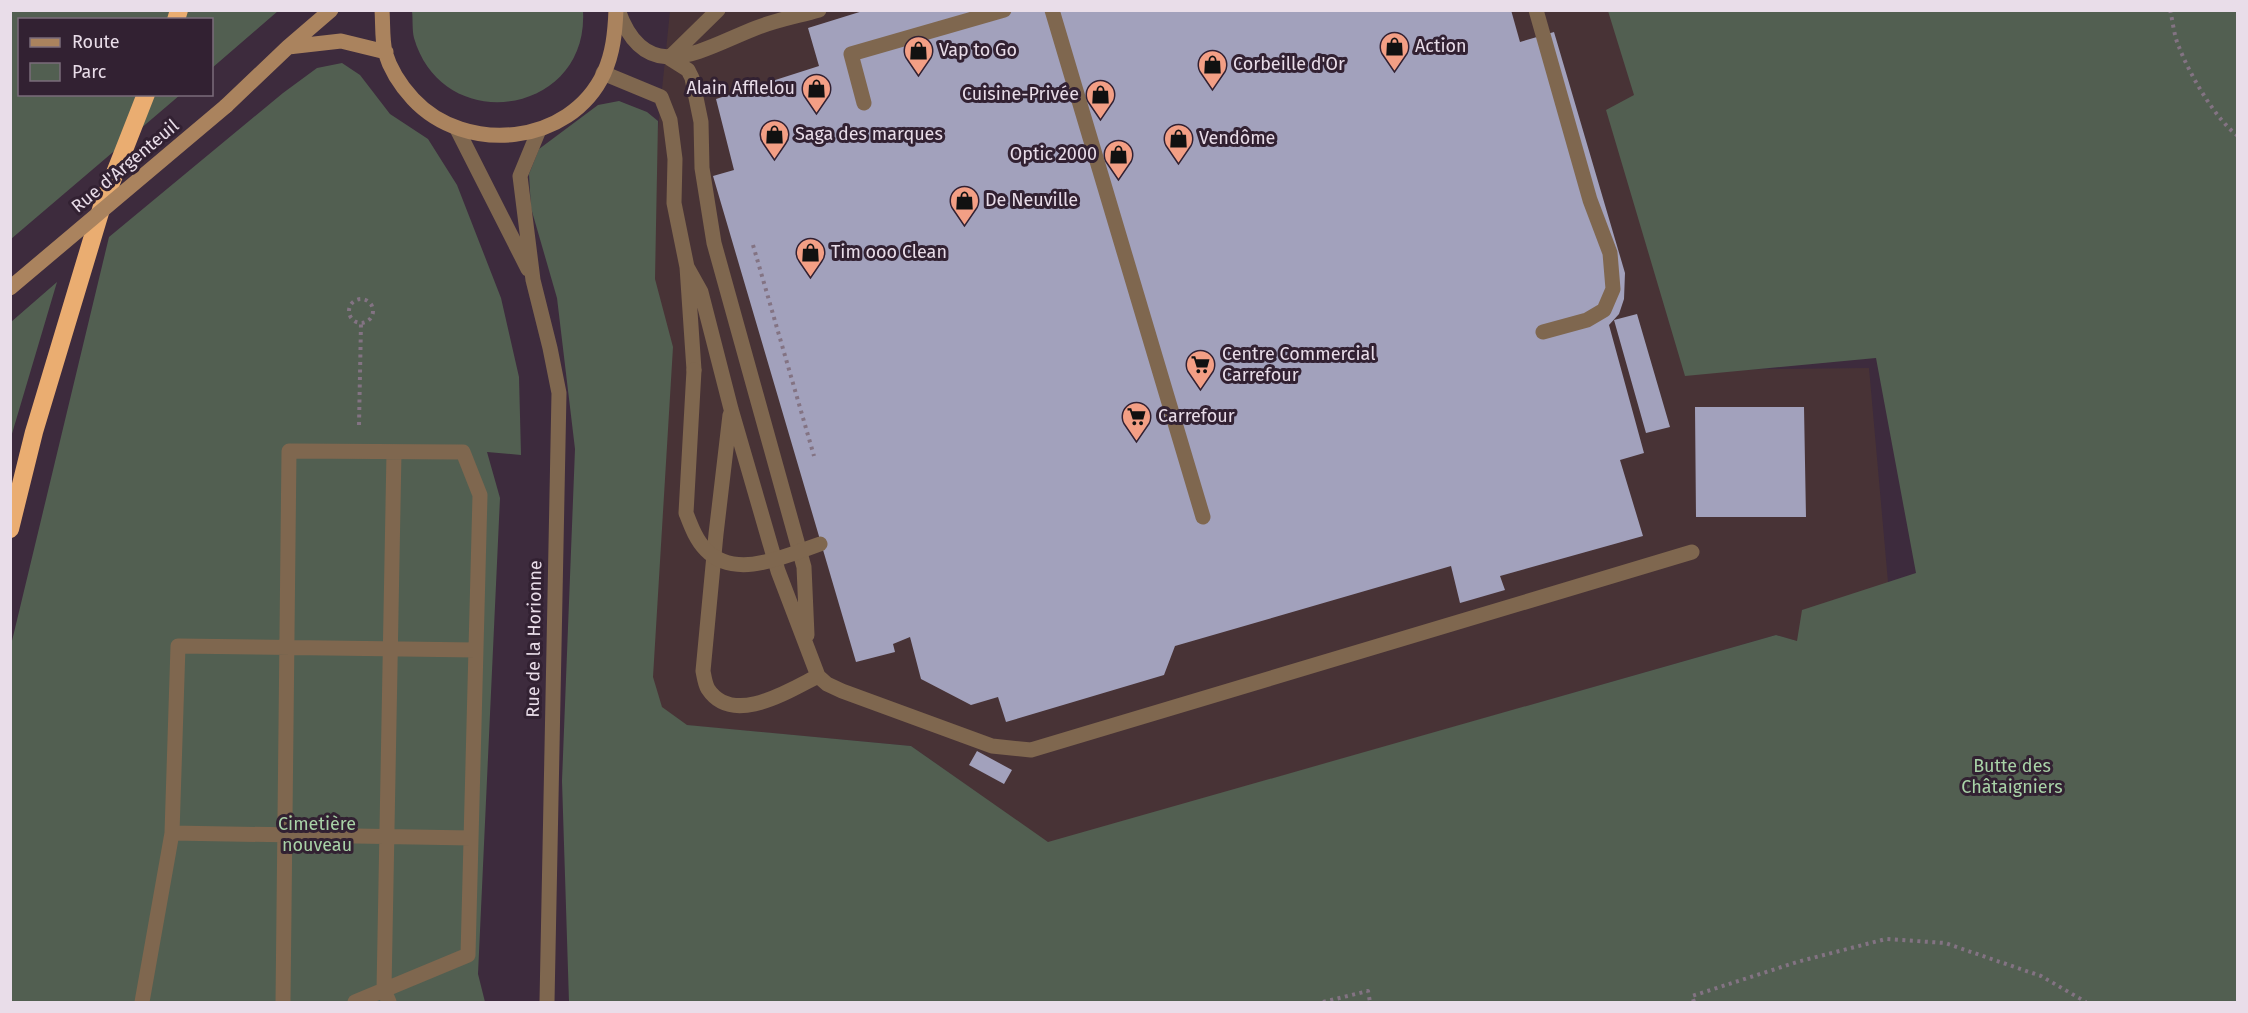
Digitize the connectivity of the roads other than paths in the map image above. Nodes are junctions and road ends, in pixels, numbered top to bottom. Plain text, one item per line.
1 (331, 10) edge
2 (382, 10) edge
3 (617, 10) edge
4 (718, 10) edge
5 (819, 10) edge
6 (1004, 10) edge
7 (1052, 10) edge
8 (1536, 10) edge
9 (288, 47) junction
10 (386, 52) junction
11 (669, 58) junction
12 (603, 74) junction
13 (145, 96) edge
14 (864, 104) dead end
15 (457, 129) junction
16 (539, 130) junction
17 (687, 267) junction
18 (533, 280) junction
19 (10, 288) edge
20 (1543, 332) dead end
21 (730, 409) junction
22 (394, 452) junction
23 (1203, 517) dead end
24 (10, 529) edge
25 (820, 544) dead end
26 (1692, 552) dead end
27 (287, 646) junction
28 (808, 647) junction
29 (391, 649) junction
30 (476, 650) junction
31 (818, 676) junction
32 (172, 832) junction
33 (285, 835) junction
34 (387, 837) junction
35 (471, 838) junction
36 (387, 996) edge
37 (142, 1002) edge
38 (283, 1002) edge
39 (355, 1002) edge
40 (547, 1002) edge

1 - 9 street, Rue d'Argenteuil
2 - 10 street
3 - 11 street
3 - 12 street
4 - 11 street
5 - 11 street
6 - 14 street
7 - 23 street
8 - 20 street
9 - 10 street
9 - 19 street, Rue d'Argenteuil, bridge
10 - 15 street
11 - 28 street
12 - 16 street
12 - 17 street
13 - 24 highway
15 - 16 street
15 - 18 street, Rue de la Horionne
16 - 18 street, Rue de la Horionne
17 - 21 street
17 - 25 street, bridge
18 - 40 street, Rue de la Horionne
21 - 28 street
21 - 31 street
22 - 27 street
22 - 29 street
22 - 30 street
26 - 31 street
27 - 29 street
27 - 32 street
27 - 33 street
28 - 31 street
29 - 30 street
29 - 34 street
30 - 35 street
32 - 33 street
32 - 37 street
33 - 34 street
33 - 38 street
34 - 35 street
34 - 36 street
35 - 36 street
36 - 39 street

